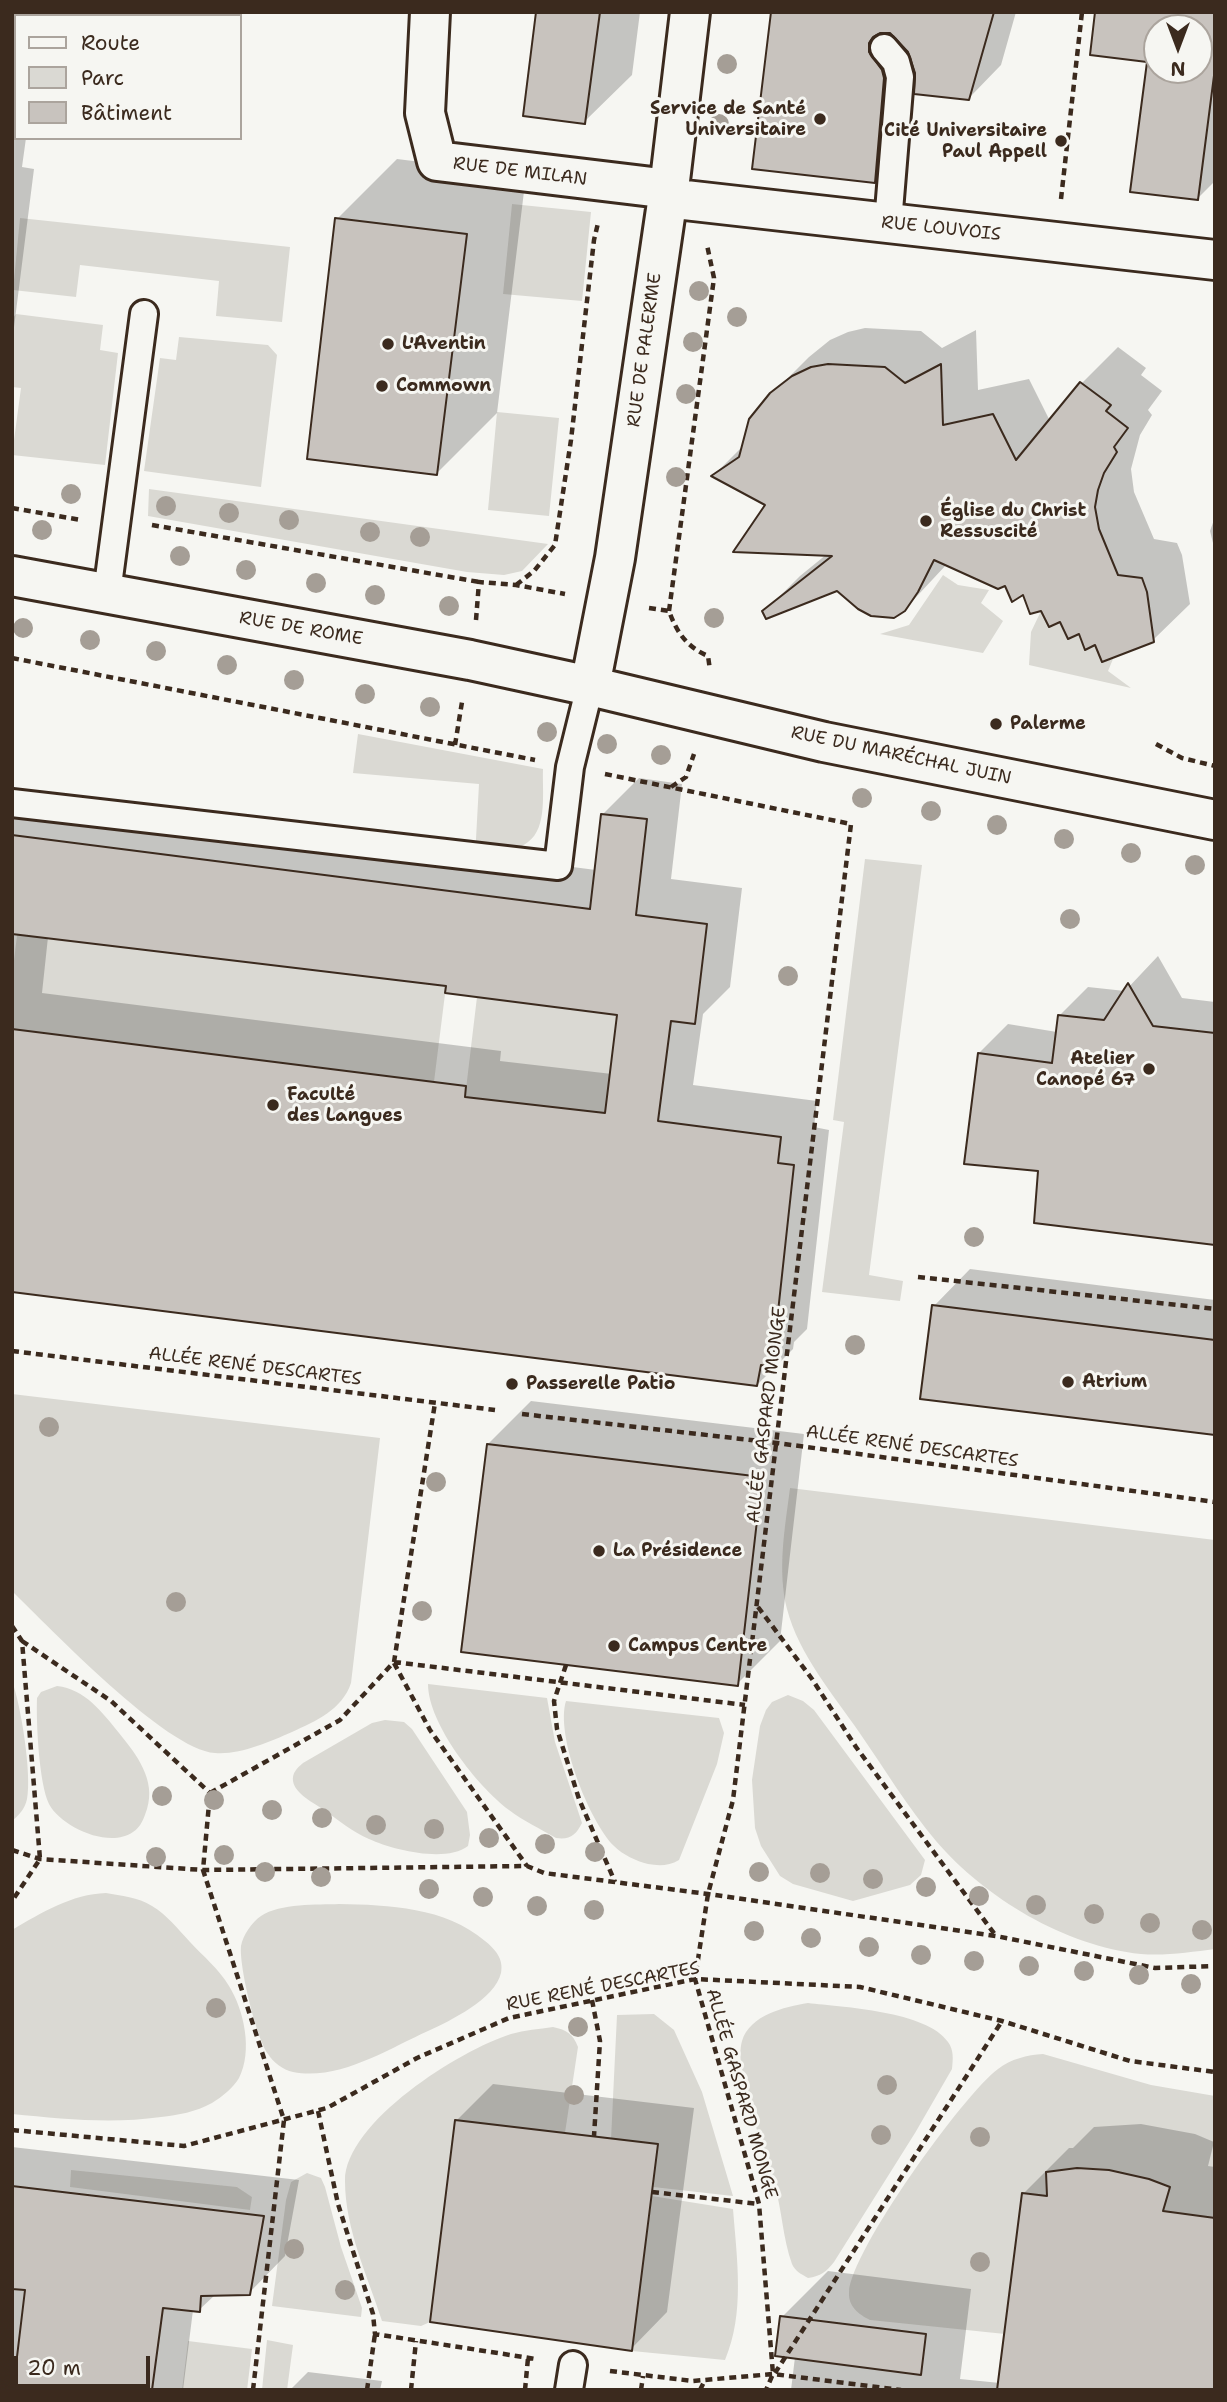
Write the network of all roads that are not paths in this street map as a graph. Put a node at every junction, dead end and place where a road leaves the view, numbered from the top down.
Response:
1 (430, 12) edge
2 (690, 12) edge
3 (884, 48) dead end
4 (668, 194) junction
5 (888, 223) junction
6 (1215, 260) edge
7 (144, 314) dead end
8 (12, 576) edge
9 (107, 593) junction
10 (590, 686) junction
11 (12, 803) edge
12 (1215, 820) edge

1 - 4 street, RUE DE MILAN
2 - 4 street, RUE DE PALERME
3 - 5 lane
4 - 5 street, RUE LOUVOIS
4 - 10 street, RUE DE PALERME
5 - 6 street, RUE LOUVOIS
7 - 9 lane
8 - 9 street, RUE DE ROME
9 - 10 street, RUE DE ROME
10 - 11 lane
10 - 12 street, RUE DU MARÉCHAL JUIN

